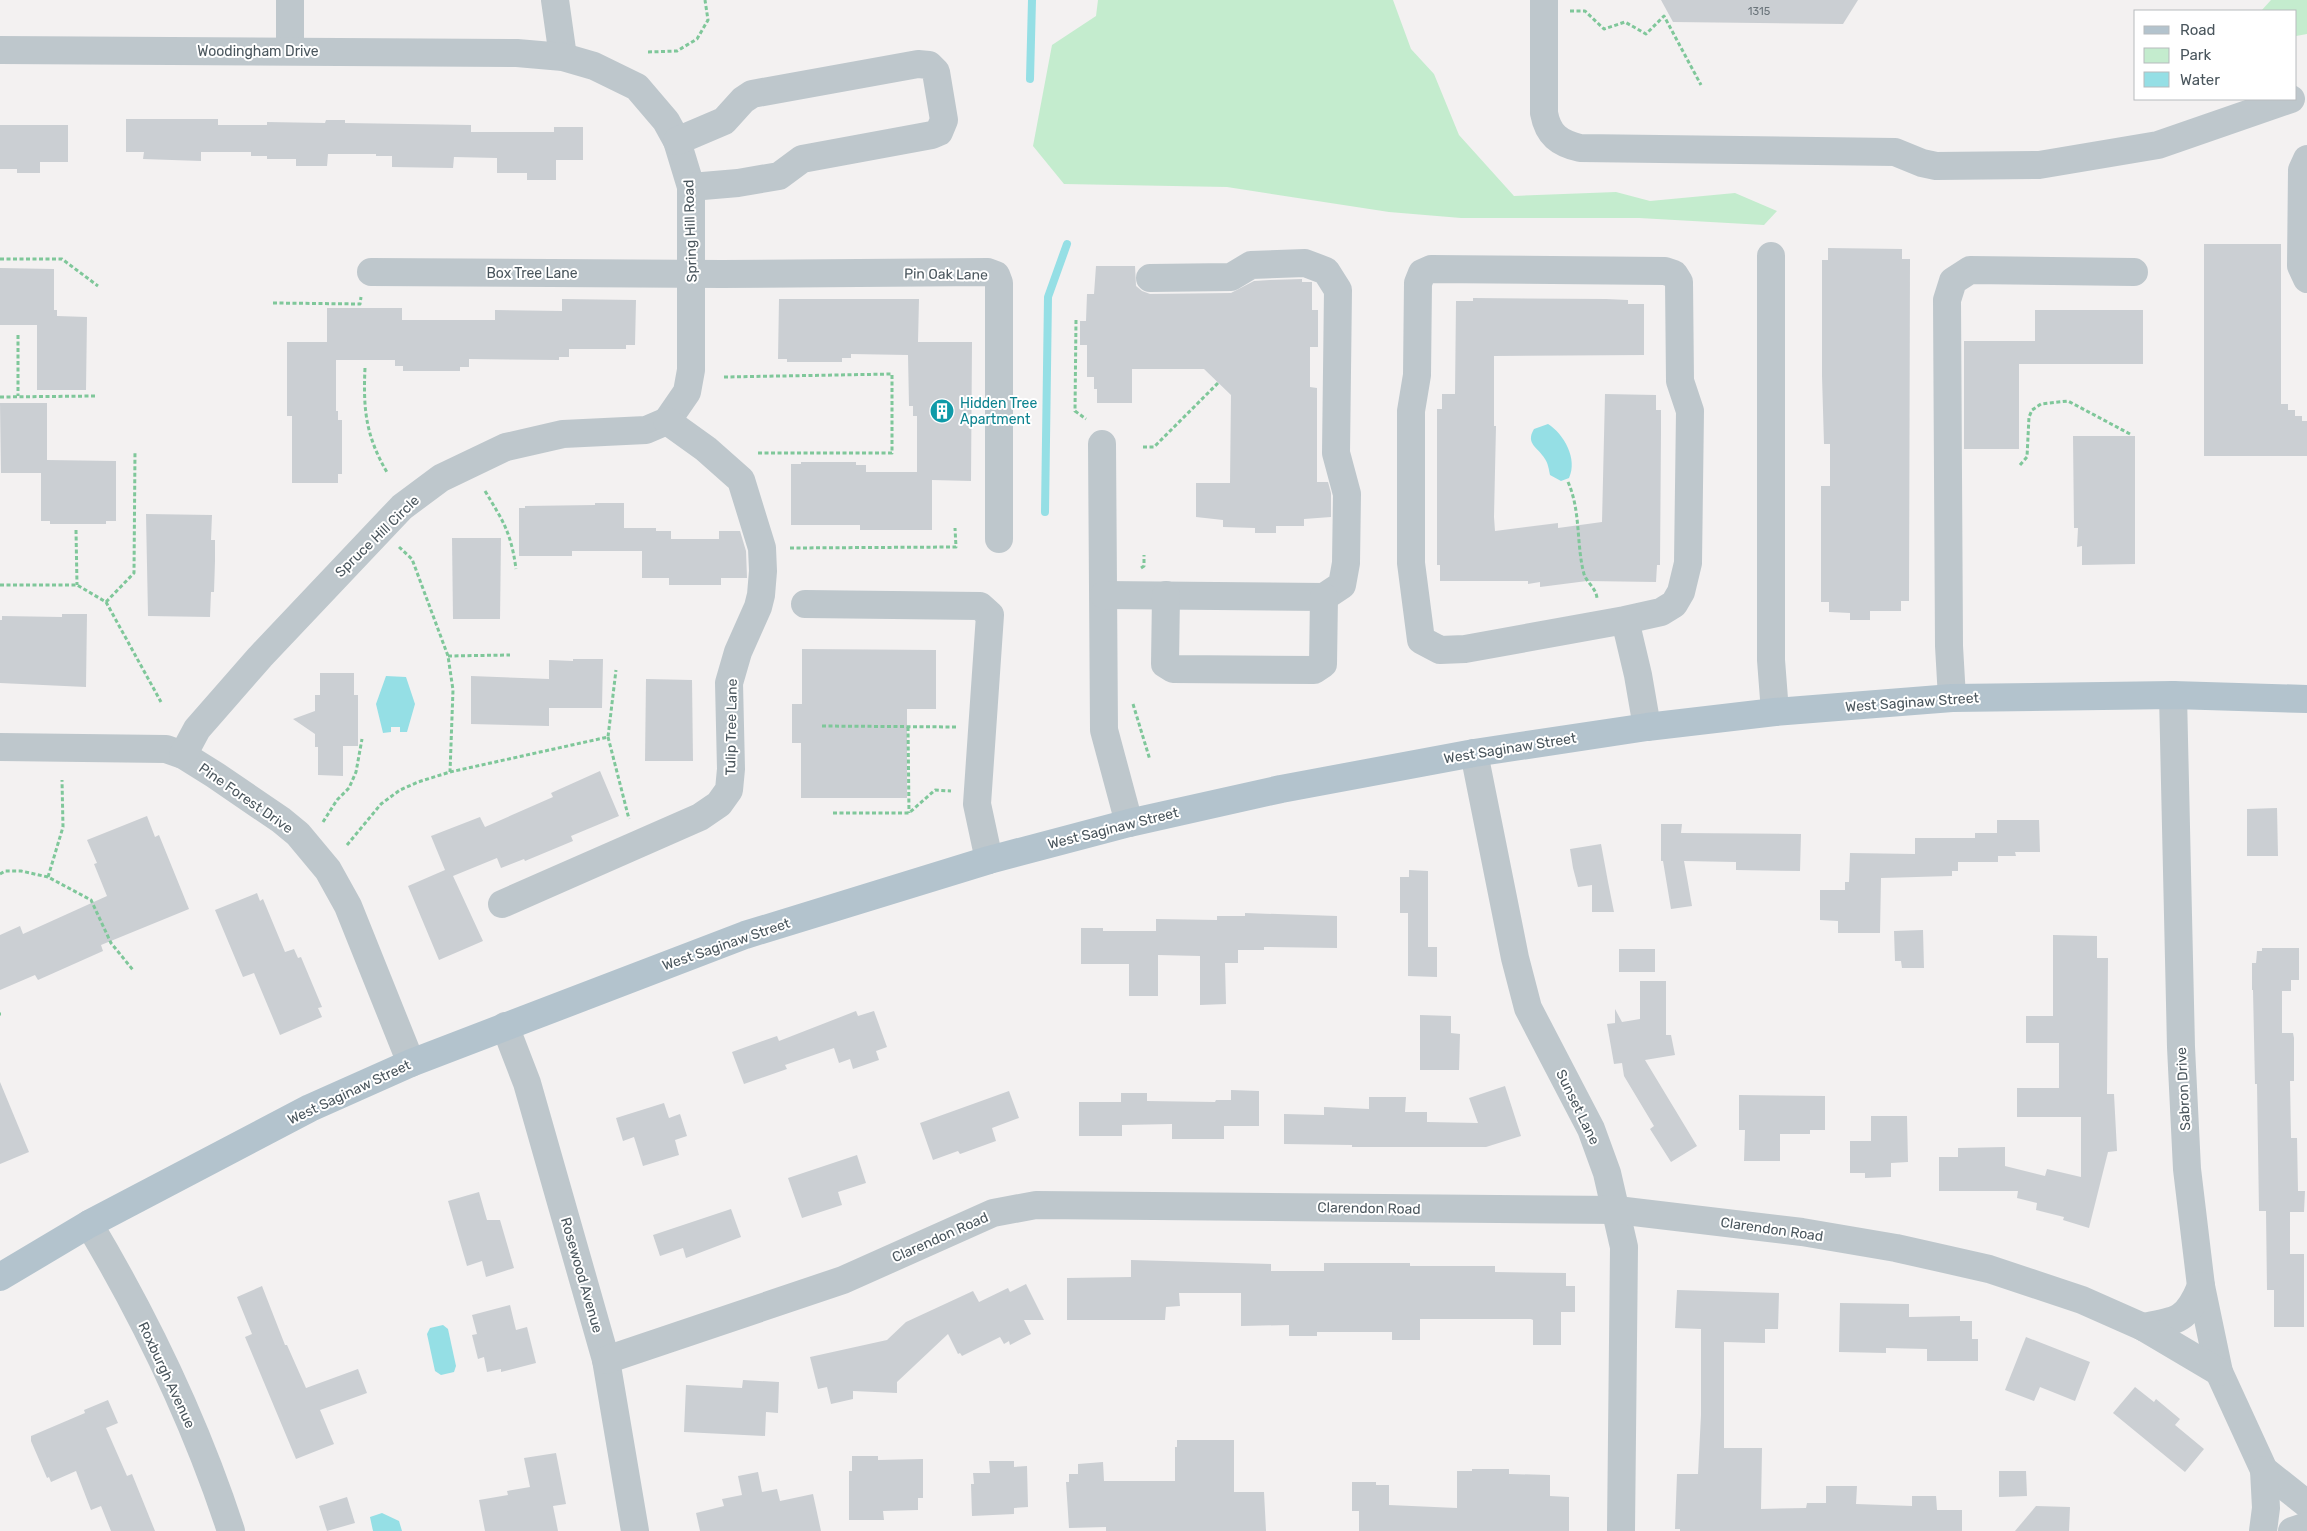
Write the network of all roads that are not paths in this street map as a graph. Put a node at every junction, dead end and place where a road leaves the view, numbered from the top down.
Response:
1 (290, 0) edge
2 (556, 0) edge
3 (1544, 5) edge
4 (0, 50) edge
5 (290, 51) junction
6 (517, 53) joint
7 (563, 57) junction
8 (2288, 100) edge
9 (677, 141) junction
10 (2307, 159) edge
11 (691, 187) junction
12 (1771, 256) dead end
13 (2134, 272) dead end
14 (692, 274) junction
15 (1150, 278) dead end
16 (2307, 279) edge
17 (366, 280) road end
18 (667, 421) junction
19 (1102, 444) dead end
20 (999, 539) dead end
21 (1116, 595) junction
22 (1166, 596) junction
23 (1324, 597) junction
24 (805, 604) dead end
25 (1613, 622) junction
26 (2173, 695) junction
27 (1952, 698) junction
28 (2307, 699) edge
29 (1775, 712) junction
30 (1647, 727) junction
31 (0, 747) edge
32 (1474, 753) junction
33 (183, 755) junction
34 (1129, 823) junction
35 (989, 860) junction
36 (502, 904) dead end
37 (505, 1026) junction
38 (411, 1063) junction
39 (1617, 1210) junction
40 (89, 1224) junction
41 (0, 1277) edge
42 (2201, 1286) junction
43 (2143, 1328) junction
44 (606, 1360) junction
45 (2219, 1372) junction
46 (2264, 1470) junction
47 (2307, 1504) edge
48 (2307, 1526) edge
49 (232, 1531) edge
50 (635, 1531) edge
51 (1621, 1531) edge
52 (2263, 1531) edge
53 (2292, 1531) edge

1 - 5 street
2 - 7 street
3 - 8 street
4 - 5 street, Woodingham Drive
5 - 6 street, Woodingham Drive
6 - 7 street, Spring Hill Road
7 - 9 street, Spring Hill Road
9 - 11 street, Spring Hill Road
9 - 11 street
10 - 16 street
11 - 14 street, Spring Hill Road
12 - 29 street
13 - 27 street
14 - 17 street, Box Tree Lane
14 - 18 street, Spring Hill Road
14 - 20 street, Pin Oak Lane
15 - 23 street
18 - 33 street, Spruce Hill Circle
18 - 36 street, Tulip Tree Lane
19 - 21 street
21 - 22 street
21 - 34 street
22 - 23 street
22 - 23 street
24 - 35 street
25 - 25 street
25 - 30 street
26 - 27 main road, West Saginaw Street
26 - 28 main road, West Saginaw Street
26 - 42 street, Sabron Drive
27 - 29 main road, West Saginaw Street
29 - 30 main road, West Saginaw Street
30 - 32 main road, West Saginaw Street
31 - 33 street, Pine Forest Drive
32 - 34 main road, West Saginaw Street
32 - 39 street, Sunset Lane
33 - 38 street, Pine Forest Drive
34 - 35 main road, West Saginaw Street
35 - 37 main road, West Saginaw Street
37 - 38 main road, West Saginaw Street
37 - 44 street, Rosewood Avenue
38 - 40 main road, West Saginaw Street
39 - 43 street, Clarendon Road
39 - 44 street, Clarendon Road
39 - 51 street, Sunset Lane
40 - 41 main road, West Saginaw Street
40 - 49 street, Roxburgh Avenue
42 - 43 street
42 - 45 street, Sabron Drive
43 - 45 street, Clarendon Road
44 - 50 street, Rosewood Avenue
45 - 46 street, Sabron Drive
46 - 47 street, Sabron Drive
46 - 52 street, Sabron Drive
48 - 53 street

